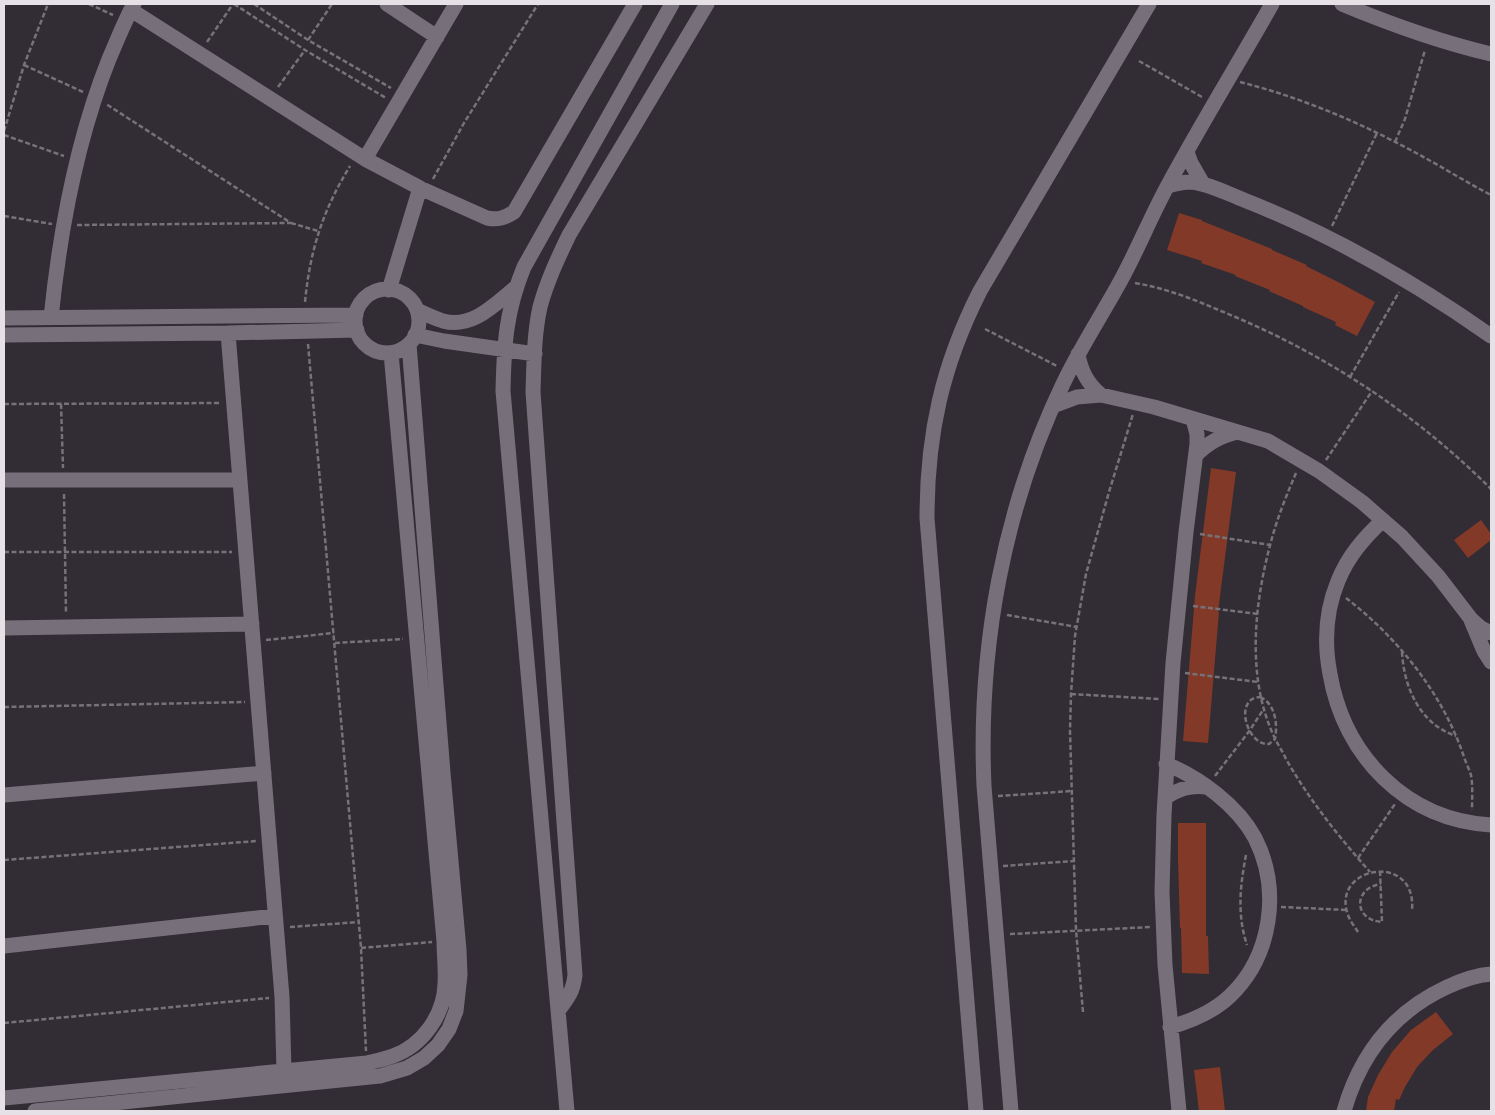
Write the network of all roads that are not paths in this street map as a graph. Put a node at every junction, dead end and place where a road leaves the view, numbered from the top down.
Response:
1 (387, 4) edge
2 (456, 4) edge
3 (635, 4) edge
4 (672, 4) edge
5 (707, 4) edge
6 (1149, 4) edge
7 (1272, 4) edge
8 (1342, 4) edge
9 (130, 12) edge
10 (437, 37) junction
11 (1491, 54) edge
12 (1187, 152) junction
13 (361, 156) junction
14 (1203, 184) junction
15 (1168, 186) junction
16 (423, 190) junction
17 (515, 288) junction
18 (389, 290) junction
19 (417, 310) junction
20 (4, 318) edge
21 (51, 318) junction
22 (356, 323) junction
23 (228, 334) junction
24 (4, 335) edge
25 (1491, 336) edge
26 (412, 340) junction
27 (504, 350) junction
28 (391, 353) junction
29 (535, 354) junction
30 (1078, 354) junction
31 (1101, 395) junction
32 (1053, 406) junction
33 (1193, 419) junction
34 (1238, 432) junction
35 (1196, 454) junction
36 (4, 480) edge
37 (240, 480) junction
38 (1383, 520) junction
39 (429, 602) junction
40 (414, 603) junction
41 (1470, 618) junction
42 (252, 624) junction
43 (4, 628) edge
44 (1491, 633) edge
45 (1491, 662) edge
46 (1166, 764) junction
47 (264, 773) junction
48 (436, 774) junction
49 (1206, 787) junction
50 (4, 795) edge
51 (1165, 798) junction
52 (1491, 825) edge
53 (275, 922) junction
54 (4, 946) edge
55 (1491, 974) edge
56 (558, 1011) junction
57 (1170, 1027) junction
58 (284, 1071) junction
59 (189, 1080) junction
60 (189, 1096) junction
61 (4, 1098) edge
62 (35, 1111) edge
63 (567, 1111) edge
64 (976, 1111) edge
65 (1011, 1111) edge
66 (1179, 1111) edge
67 (1344, 1111) edge

1 - 10 street
2 - 10 street
3 - 16 street
4 - 17 street
5 - 29 street
6 - 64 street
7 - 12 street
8 - 11 street
9 - 13 street
9 - 21 street
10 - 13 street
12 - 14 street
12 - 15 street
13 - 16 street
14 - 15 street
14 - 25 street
15 - 30 street
16 - 18 street
17 - 19 street
17 - 27 street
18 - 19 street
18 - 22 street
19 - 26 street
20 - 21 street
21 - 22 street
22 - 23 street
22 - 28 street
23 - 24 street
23 - 37 street
26 - 27 street
26 - 28 street
26 - 39 street
27 - 29 street
27 - 56 street
28 - 40 street
29 - 56 street
30 - 31 street
30 - 32 street
31 - 32 street
31 - 33 street
32 - 65 street
33 - 34 street
33 - 35 street
34 - 35 street
34 - 38 street
35 - 46 street
36 - 37 street
37 - 42 street
38 - 41 street
38 - 52 street
39 - 40 street
39 - 48 street
40 - 48 street
41 - 44 street
41 - 45 street
42 - 43 street
42 - 47 street
46 - 49 street
46 - 51 street
47 - 50 street
47 - 53 street
48 - 58 street
48 - 60 street
49 - 51 street
49 - 57 street
51 - 57 street
53 - 54 street
53 - 58 street
55 - 67 street
56 - 63 street
57 - 66 street
58 - 59 street
59 - 60 street
59 - 61 street
60 - 62 street

